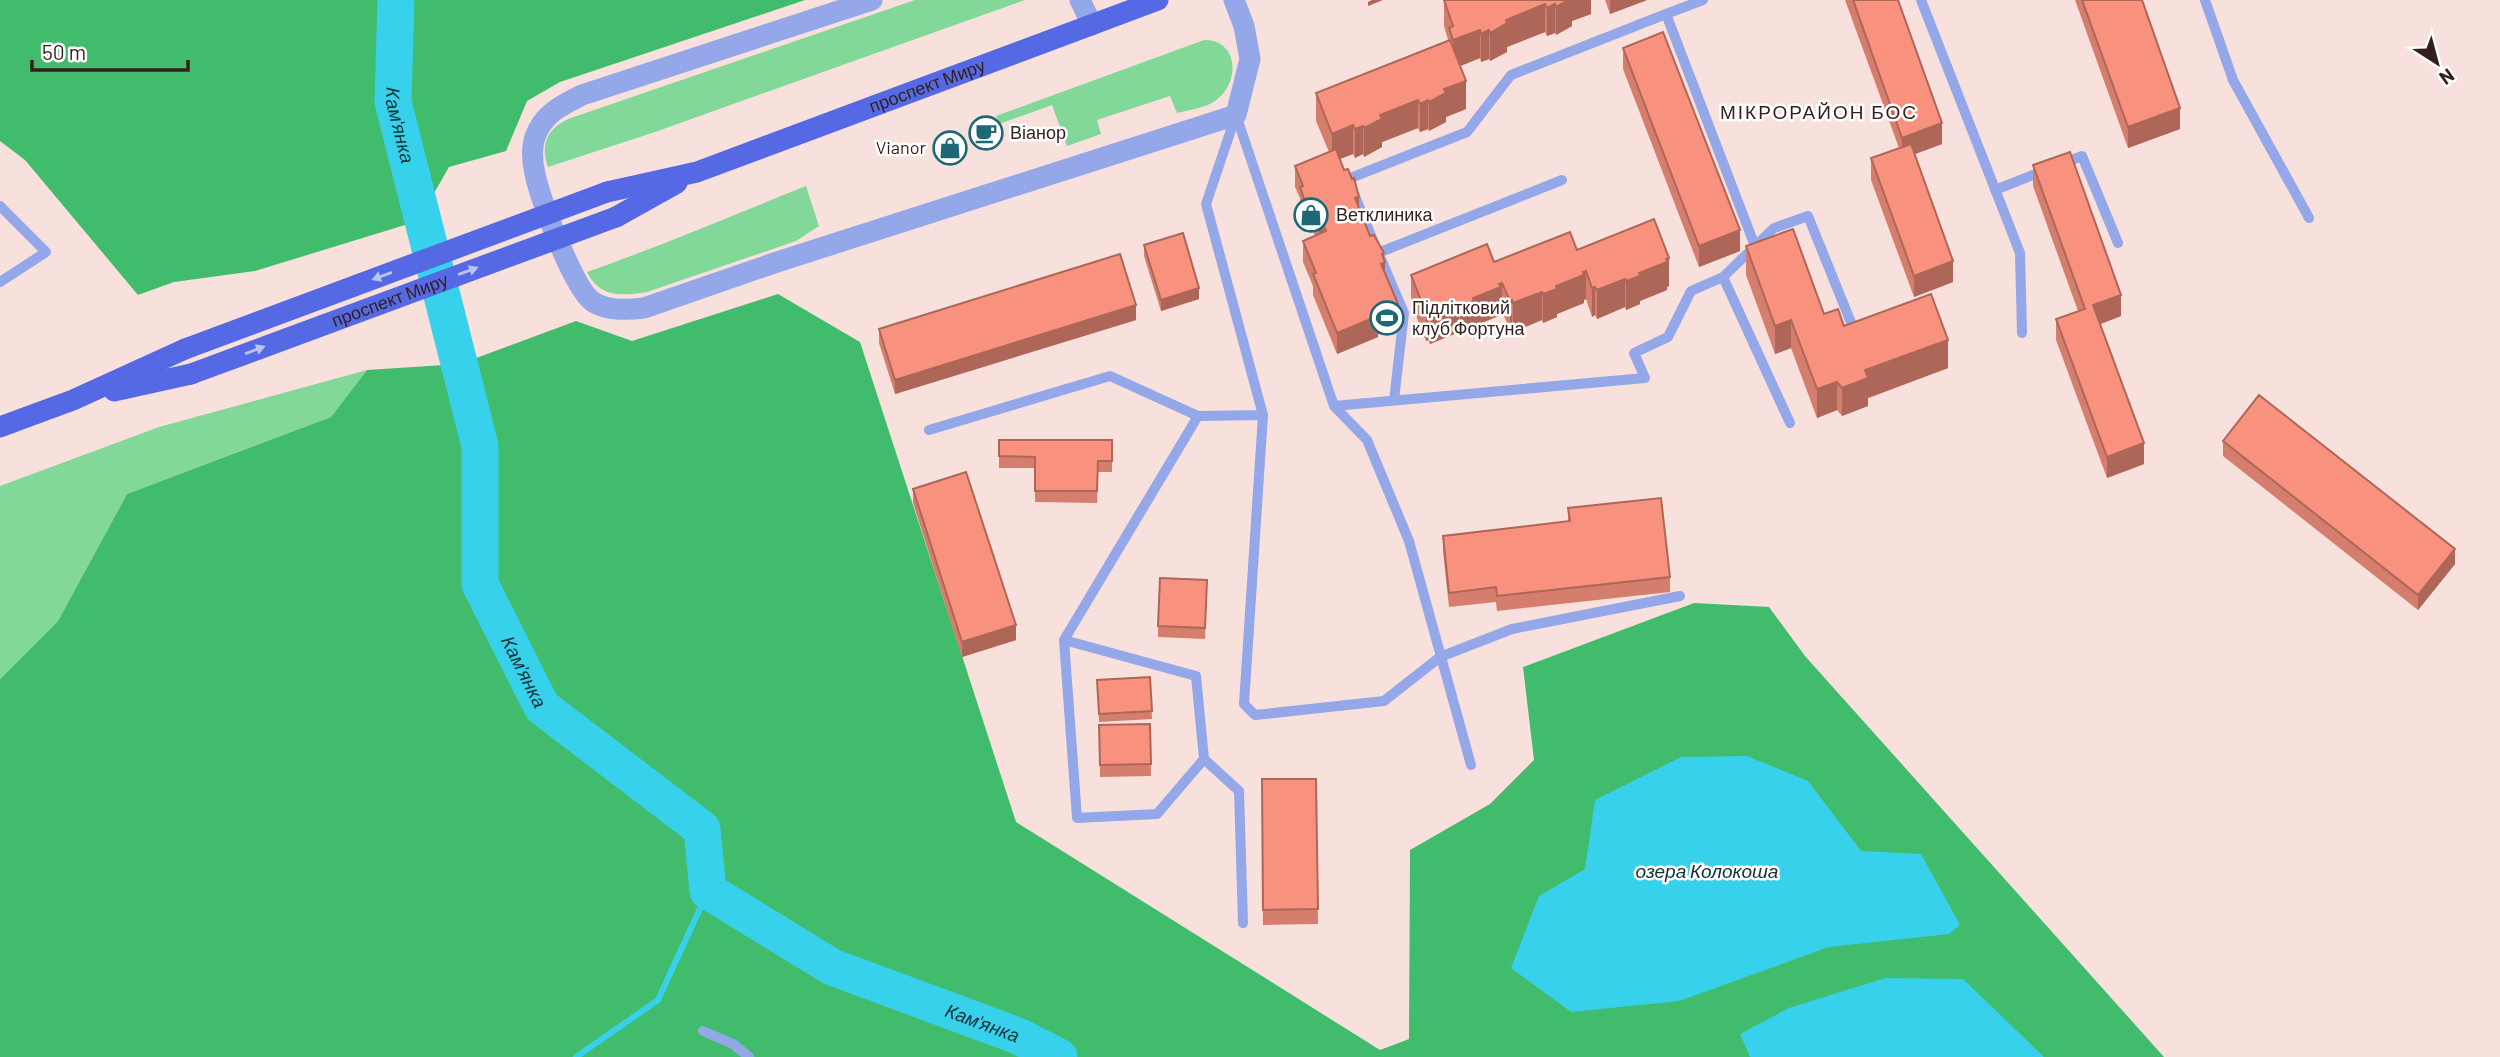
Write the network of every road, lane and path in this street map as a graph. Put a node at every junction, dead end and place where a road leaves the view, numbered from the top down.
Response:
1 (872, 0) edge
2 (1080, 0) edge
3 (1158, 0) edge
4 (1234, 0) edge
5 (1703, 0) edge
6 (1920, 0) edge
7 (2206, 0) edge
8 (1666, 14) junction
9 (1092, 25) junction
10 (1236, 115) junction
11 (697, 172) junction
12 (1562, 180) dead end
13 (1995, 190) junction
14 (1, 207) edge
15 (2309, 218) dead end
16 (2118, 243) dead end
17 (1755, 246) junction
18 (1378, 253) junction
19 (1723, 277) junction
20 (0, 282) edge
21 (1852, 325) edge
22 (2022, 333) dead end
23 (73, 400) junction
24 (1394, 400) junction
25 (1334, 406) junction
26 (1263, 415) junction
27 (1198, 416) junction
28 (1790, 423) dead end
29 (0, 427) edge
30 (929, 430) dead end
31 (1680, 596) dead end
32 (1064, 640) junction
33 (1440, 657) junction
34 (1204, 759) junction
35 (1471, 765) dead end
36 (1243, 923) dead end
37 (703, 1031) dead end
38 (749, 1057) edge

1 - 10 street
2 - 9 street
3 - 9 main road, проспект Миру
4 - 10 street
5 - 8 lane
6 - 13 lane
7 - 15 lane
8 - 17 lane
8 - 18 lane
9 - 11 main road, проспект Миру
10 - 25 lane
10 - 26 lane
11 -> 23 main road, проспект Миру, bridge
23 -> 11 main road, проспект Миру, bridge
12 - 18 lane
13 - 16 lane
13 - 22 lane
14 - 20 lane
17 - 19 lane
17 - 21 lane
18 - 24 lane
19 - 24 lane
19 - 28 lane
23 - 29 main road, проспект Миру
24 - 25 lane
25 - 33 lane
26 - 27 lane
26 - 33 lane
27 - 30 lane
27 - 32 lane
31 - 33 lane
32 - 34 lane
32 - 34 lane
33 - 35 lane
34 - 36 lane
37 - 38 lane

